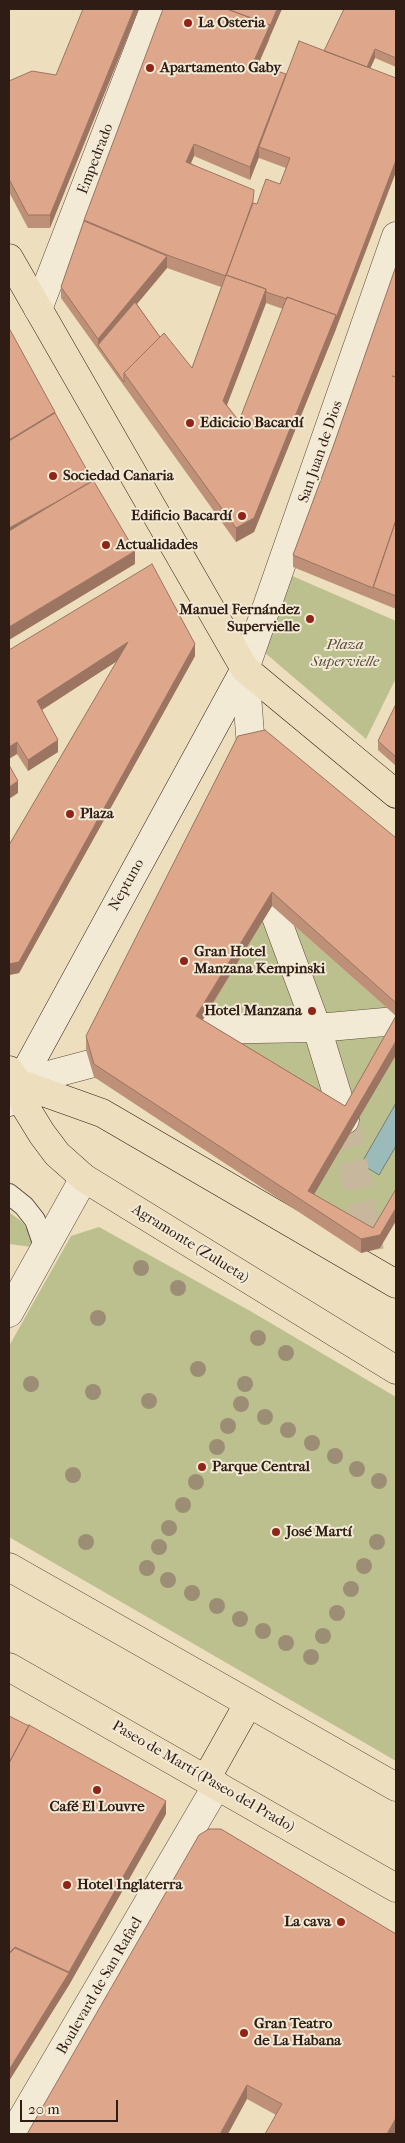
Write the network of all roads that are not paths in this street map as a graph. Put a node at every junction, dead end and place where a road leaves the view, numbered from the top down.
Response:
1 (154, 9) edge
2 (396, 236) edge
3 (9, 258) edge
4 (38, 309) junction
5 (245, 668) junction
6 (251, 747) edge
7 (396, 794) edge
8 (272, 906) edge
9 (396, 1021) edge
10 (317, 1028) junction
11 (196, 1030) edge
12 (90, 1064) edge
13 (12, 1085) edge
14 (345, 1120) tunnel mouth
15 (84, 1178) junction
16 (9, 1194) edge
17 (45, 1249) junction
18 (396, 1284) edge
19 (9, 1313) edge
20 (396, 1370) edge
21 (9, 1567) edge
22 (9, 1667) edge
23 (248, 1704) junction
24 (212, 1782) junction
25 (396, 1787) edge
26 (396, 1888) edge
27 (13, 2134) edge

1 - 4 street, Empedrado
2 - 5 street, San Juan de Dios
3 - 4 main road
4 - 5 main road
5 - 6 street
5 - 7 main road
5 - 13 street, Neptuno
8 - 10 street
9 - 10 street
10 - 11 street
10 - 14 street
12 - 13 street
13 - 15 main road, Agramonte (Zulueta)
13 - 18 main road
15 - 17 street
15 - 20 main road, Agramonte (Zulueta)
16 - 17 lane
17 - 19 street
21 - 23 main road
22 - 24 main road, Paseo de Martí (Paseo del Prado)
23 - 24 main road
23 - 25 main road
24 - 26 main road, Paseo de Martí (Paseo del Prado)
24 - 27 street, Boulevard de San Rafael

